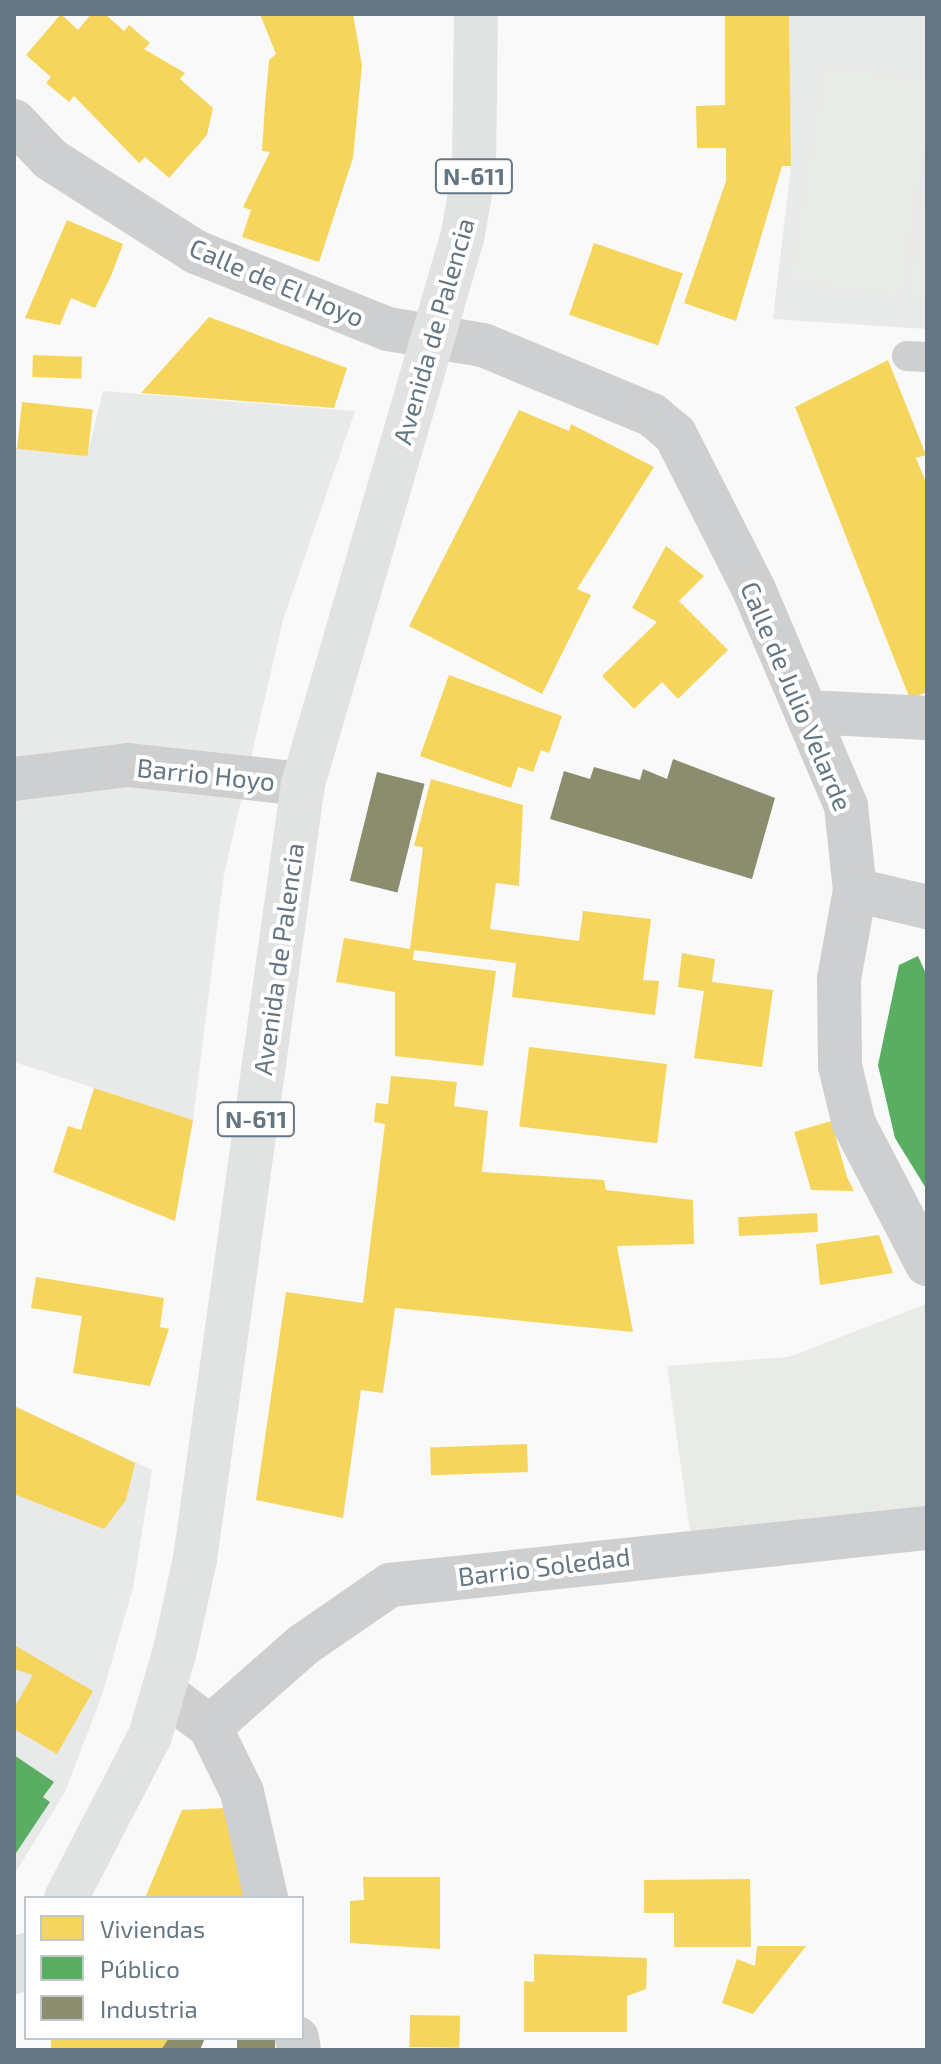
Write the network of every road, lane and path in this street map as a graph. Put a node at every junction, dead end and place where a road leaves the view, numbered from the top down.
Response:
1 (476, 14) edge
2 (14, 121) edge
3 (434, 333) junction
4 (807, 712) junction
5 (927, 718) edge
6 (14, 779) edge
7 (303, 784) junction
8 (855, 890) junction
9 (927, 907) edge
10 (927, 1264) edge
11 (927, 1528) edge
12 (165, 1693) junction
13 (210, 1727) junction
14 (67, 1896) edge
15 (266, 1896) edge

1 - 3 highway, Avenida de Palencia / N-611
2 - 3 street, Calle de El Hoyo
3 - 4 street, Calle de Julio Velarde
3 - 7 highway, Avenida de Palencia / N-611
4 - 5 street
4 - 8 street, Calle de Julio Velarde
6 - 7 street, Barrio Hoyo
7 - 12 highway, Avenida de Palencia / N-611
8 - 9 street
8 - 10 street, Calle de Julio Velarde
11 - 13 street, Barrio Soledad
12 - 13 street
12 - 14 highway, Avenida de Palencia / N-611
13 - 15 street

